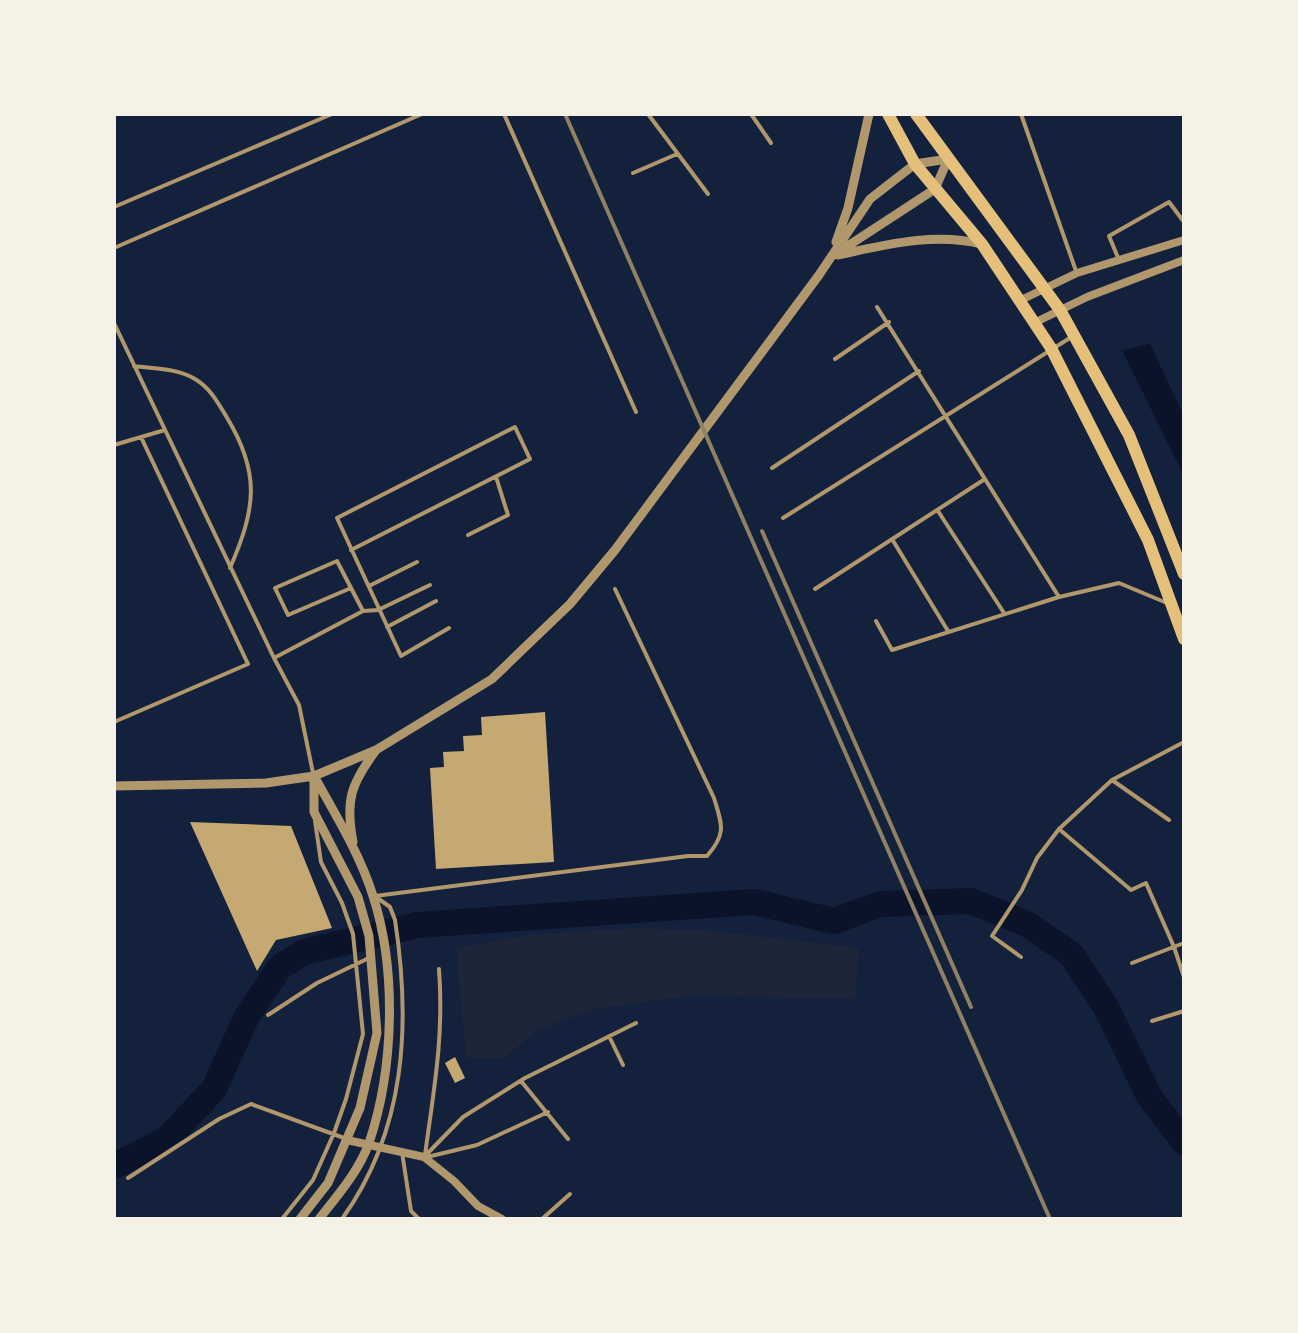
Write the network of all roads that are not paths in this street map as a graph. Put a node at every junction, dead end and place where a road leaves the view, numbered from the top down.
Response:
1 (332, 114) edge
2 (422, 114) edge
3 (504, 114) edge
4 (648, 114) edge
5 (751, 114) edge
6 (869, 114) edge
7 (888, 114) edge
8 (916, 114) edge
9 (1021, 114) edge
10 (771, 143) dead end
11 (677, 154) junction
12 (948, 159) junction
13 (915, 164) junction
14 (633, 173) dead end
15 (935, 189) junction
16 (708, 194) dead end
17 (114, 207) edge
18 (1184, 222) edge
19 (1184, 240) edge
20 (982, 244) junction
21 (114, 248) edge
22 (831, 257) junction
23 (1119, 260) junction
24 (1184, 260) edge
25 (1077, 273) junction
26 (1045, 288) junction
27 (1019, 301) junction
28 (877, 307) dead end
29 (1060, 310) junction
30 (889, 322) junction
31 (114, 323) edge
32 (1034, 323) junction
33 (1074, 335) junction
34 (1051, 348) junction
35 (835, 359) dead end
36 (134, 366) junction
37 (919, 371) junction
38 (636, 412) dead end
39 (946, 415) junction
40 (165, 430) junction
41 (141, 437) junction
42 (114, 445) edge
43 (772, 468) dead end
44 (496, 477) junction
45 (985, 479) junction
46 (938, 511) junction
47 (783, 518) dead end
48 (468, 535) dead end
49 (892, 539) junction
50 (351, 550) junction
51 (417, 562) dead end
52 (230, 568) junction
53 (1184, 574) edge
54 (430, 585) dead end
55 (369, 586) junction
56 (351, 588) junction
57 (615, 589) dead end
58 (815, 589) dead end
59 (1059, 597) junction
60 (436, 601) dead end
61 (1178, 605) edge
62 (378, 610) junction
63 (363, 611) junction
64 (1005, 614) junction
65 (876, 621) dead end
66 (387, 627) junction
67 (449, 628) dead end
68 (948, 631) junction
69 (1184, 639) edge
70 (274, 658) junction
71 (114, 722) edge
72 (1184, 742) edge
73 (376, 750) junction
74 (314, 776) junction
75 (1112, 780) junction
76 (114, 786) edge
77 (314, 812) junction
78 (1169, 820) dead end
79 (1059, 829) junction
80 (354, 851) junction
81 (374, 896) junction
82 (1184, 943) edge
83 (1174, 947) junction
84 (370, 954) junction
85 (1021, 957) dead end
86 (356, 962) junction
87 (1132, 963) dead end
88 (439, 969) dead end
89 (1184, 977) edge
90 (1184, 1011) edge
91 (268, 1015) dead end
92 (1152, 1021) dead end
93 (636, 1023) dead end
94 (609, 1036) junction
95 (623, 1065) dead end
96 (521, 1081) junction
97 (548, 1112) junction
98 (334, 1133) junction
99 (568, 1139) dead end
100 (347, 1140) junction
101 (368, 1145) junction
102 (381, 1146) junction
103 (402, 1150) junction
104 (424, 1157) junction
105 (128, 1178) dead end
106 (570, 1194) dead end
107 (282, 1219) edge
108 (300, 1219) edge
109 (319, 1219) edge
110 (342, 1219) edge
111 (419, 1219) edge
112 (502, 1219) edge
113 (542, 1219) edge

1 - 17 lane
2 - 21 lane
3 - 38 lane
4 - 11 lane
5 - 10 lane
6 - 22 street
7 - 13 main road
8 - 12 main road
9 - 25 lane
11 - 14 lane
11 - 16 lane
12 - 13 street
12 - 15 street
12 - 26 main road
13 - 15 main road
13 - 22 street
15 - 20 main road
15 - 22 street
18 - 23 lane
19 - 23 street
20 - 22 street
20 - 27 main road
22 - 73 street
23 - 25 street
24 - 29 street
25 - 26 street
26 - 27 street
26 - 29 main road
27 - 32 main road
28 - 30 lane
29 - 32 street
29 - 33 main road
30 - 35 lane
30 - 37 lane
31 - 36 lane
32 - 34 main road
33 - 34 lane
33 - 53 main road
34 - 39 lane
34 - 61 main road
36 - 40 lane
36 - 52 lane
37 - 39 lane
37 - 43 lane
39 - 45 lane
39 - 47 lane
40 - 41 lane
40 - 52 lane
41 - 42 lane
41 - 71 lane
44 - 48 lane
44 - 50 lane
44 - 50 lane
45 - 46 lane
45 - 59 lane
46 - 49 lane
46 - 64 lane
49 - 58 lane
49 - 68 lane
50 - 55 lane
51 - 55 lane
52 - 70 lane
54 - 62 lane
55 - 62 lane
56 - 56 lane
56 - 63 lane
57 - 81 lane
59 - 61 lane
59 - 64 lane
60 - 66 lane
61 - 69 main road
62 - 63 lane
62 - 66 lane
63 - 70 lane
64 - 68 lane
65 - 68 lane
66 - 67 lane
70 - 74 lane
72 - 75 lane
73 - 74 street
73 - 80 street
74 - 76 street
74 - 77 street
74 - 80 street
75 - 78 lane
75 - 79 lane
77 - 84 street
77 - 86 lane
79 - 83 lane
79 - 85 lane
80 - 81 street
81 - 101 street
81 - 102 lane
82 - 83 lane
83 - 87 lane
83 - 89 lane
84 - 86 lane
84 - 100 street
86 - 91 lane
86 - 98 lane
88 - 104 lane
90 - 92 lane
93 - 94 lane
94 - 95 lane
94 - 96 lane
96 - 97 lane
96 - 104 lane
97 - 99 lane
97 - 104 lane
98 - 100 lane
98 - 105 lane
98 - 107 lane
100 - 101 street
100 - 108 street
101 - 102 street
101 - 109 street
102 - 103 street
102 - 110 lane
103 - 104 street
103 - 111 lane
104 - 112 street
106 - 113 lane

